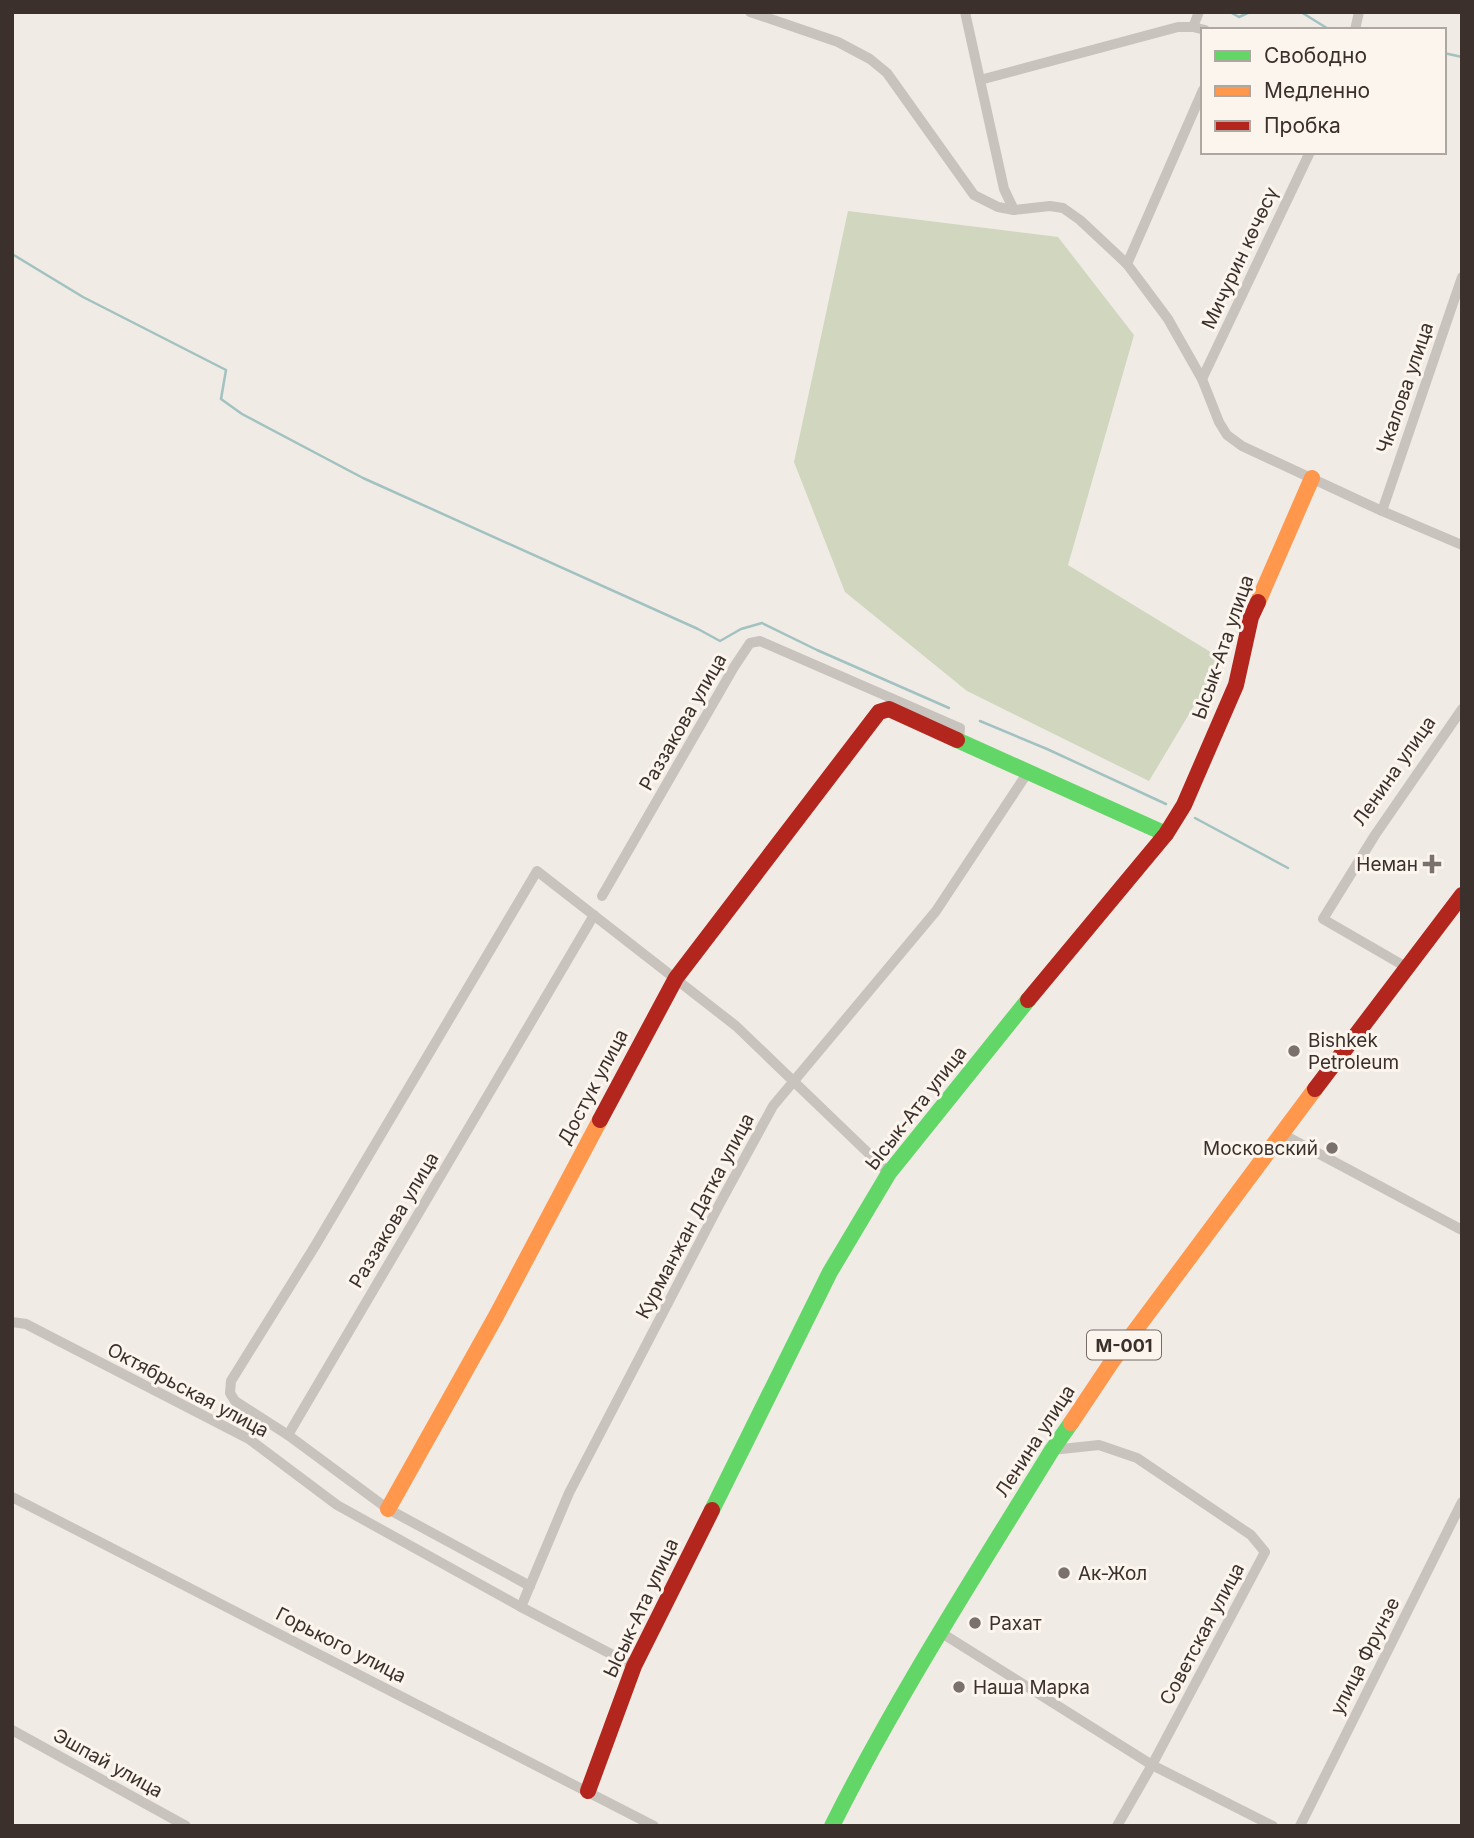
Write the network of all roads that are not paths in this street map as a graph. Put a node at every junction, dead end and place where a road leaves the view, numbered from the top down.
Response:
1 (750, 12) edge
2 (965, 12) edge
3 (1199, 12) edge
4 (1199, 28) edge
5 (980, 80) junction
6 (1201, 95) edge
7 (1309, 154) edge
8 (1014, 210) junction
9 (1127, 264) junction
10 (1462, 277) edge
11 (1202, 379) junction
12 (1312, 478) junction
13 (1382, 511) junction
14 (1462, 545) edge
15 (1462, 709) edge
16 (959, 740) junction
17 (1028, 772) junction
18 (1166, 834) junction
19 (1462, 895) edge
20 (602, 896) dead end
21 (594, 915) junction
22 (1406, 967) junction
23 (676, 978) junction
24 (794, 1081) junction
25 (1282, 1135) junction
26 (889, 1172) junction
27 (1462, 1230) edge
28 (12, 1322) edge
29 (288, 1435) junction
30 (1052, 1450) junction
31 (12, 1497) edge
32 (1462, 1502) edge
33 (387, 1509) junction
34 (530, 1586) junction
35 (521, 1607) junction
36 (940, 1632) junction
37 (634, 1666) junction
38 (12, 1730) edge
39 (1152, 1765) junction
40 (588, 1791) junction
41 (187, 1826) edge
42 (654, 1826) edge
43 (832, 1826) edge
44 (1116, 1826) edge
45 (1273, 1826) edge
46 (1300, 1826) edge

1 - 8 street
2 - 5 street
3 - 4 street
4 - 5 street
5 - 8 street
6 - 9 street
7 - 11 street, Мичурин көчөсү
8 - 9 street
9 - 11 street
10 - 13 street, Чкалова улица
11 - 12 street
12 - 13 street
12 - 18 street, Ысык-Ата улица
13 - 14 street
15 - 22 street, Ленина улица
16 - 17 street
16 - 20 street, Раззакова улица
16 - 23 street, Достук улица
17 - 18 street
17 - 24 street, Курманжан Датка улица
18 - 26 street, Ысык-Ата улица
19 - 22 street, Ленина улица / М-001
21 - 23 street
21 - 29 street, Раззакова улица
21 - 29 street
22 - 25 street, Ленина улица / М-001
23 - 24 street
23 - 33 street, Достук улица
24 - 26 street
24 - 34 street, Курманжан Датка улица
25 - 27 street
25 - 30 street, Ленина улица / М-001
26 - 37 street, Ысык-Ата улица
28 - 35 street, Октябрьская улица
29 - 33 street
30 - 36 street, Ленина улица / М-001
30 - 39 street, Советская улица
31 - 40 street, Горького улица
32 - 46 street, улица Фрунзе
33 - 34 street
34 - 35 street, Курманжан Датка улица
35 - 37 street
36 - 39 street
36 - 43 street, Ленина улица / М-001
37 - 40 street, Ысык-Ата улица
38 - 41 street, Эшпай улица
39 - 44 street, Советская улица
39 - 45 street
40 - 42 street, Горького улица

